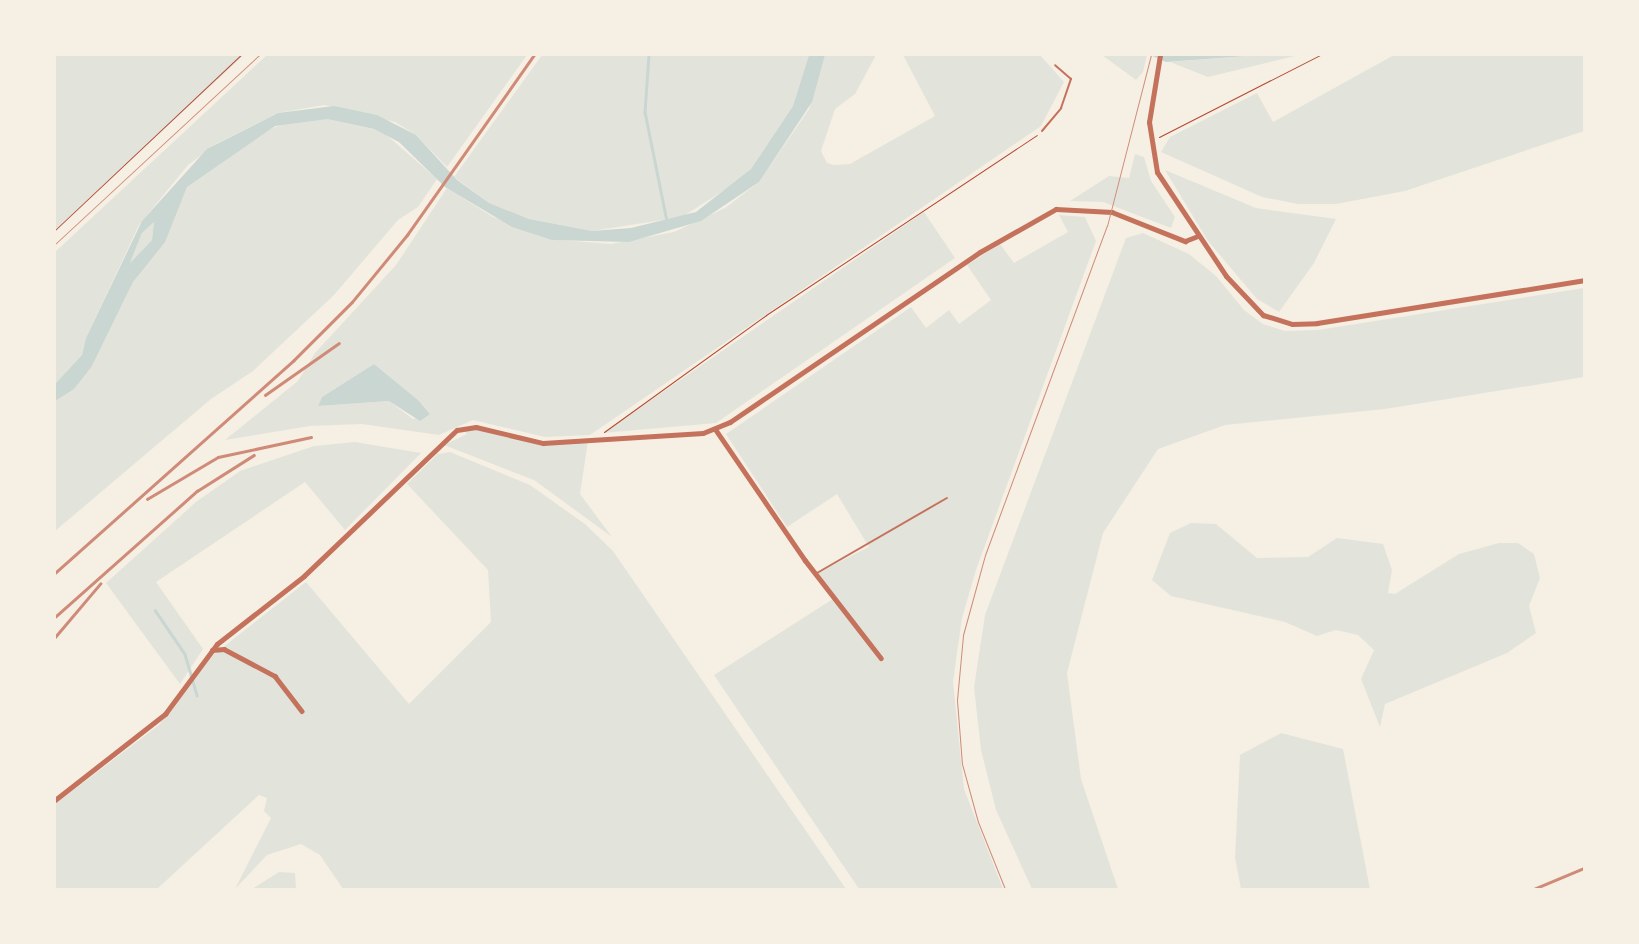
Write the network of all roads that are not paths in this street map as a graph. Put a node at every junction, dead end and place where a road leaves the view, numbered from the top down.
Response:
1 (1160, 55) edge
2 (1055, 65) dead end
3 (1042, 131) road end
4 (1198, 236) junction
5 (1584, 280) edge
6 (716, 430) junction
7 (947, 498) dead end
8 (815, 574) junction
9 (212, 650) junction
10 (881, 658) dead end
11 (302, 711) dead end
12 (55, 800) edge

1 - 4 street
2 - 3 lane
4 - 5 street
4 - 6 street
6 - 8 street
6 - 9 street
7 - 8 lane
8 - 10 street
9 - 11 street
9 - 12 street

